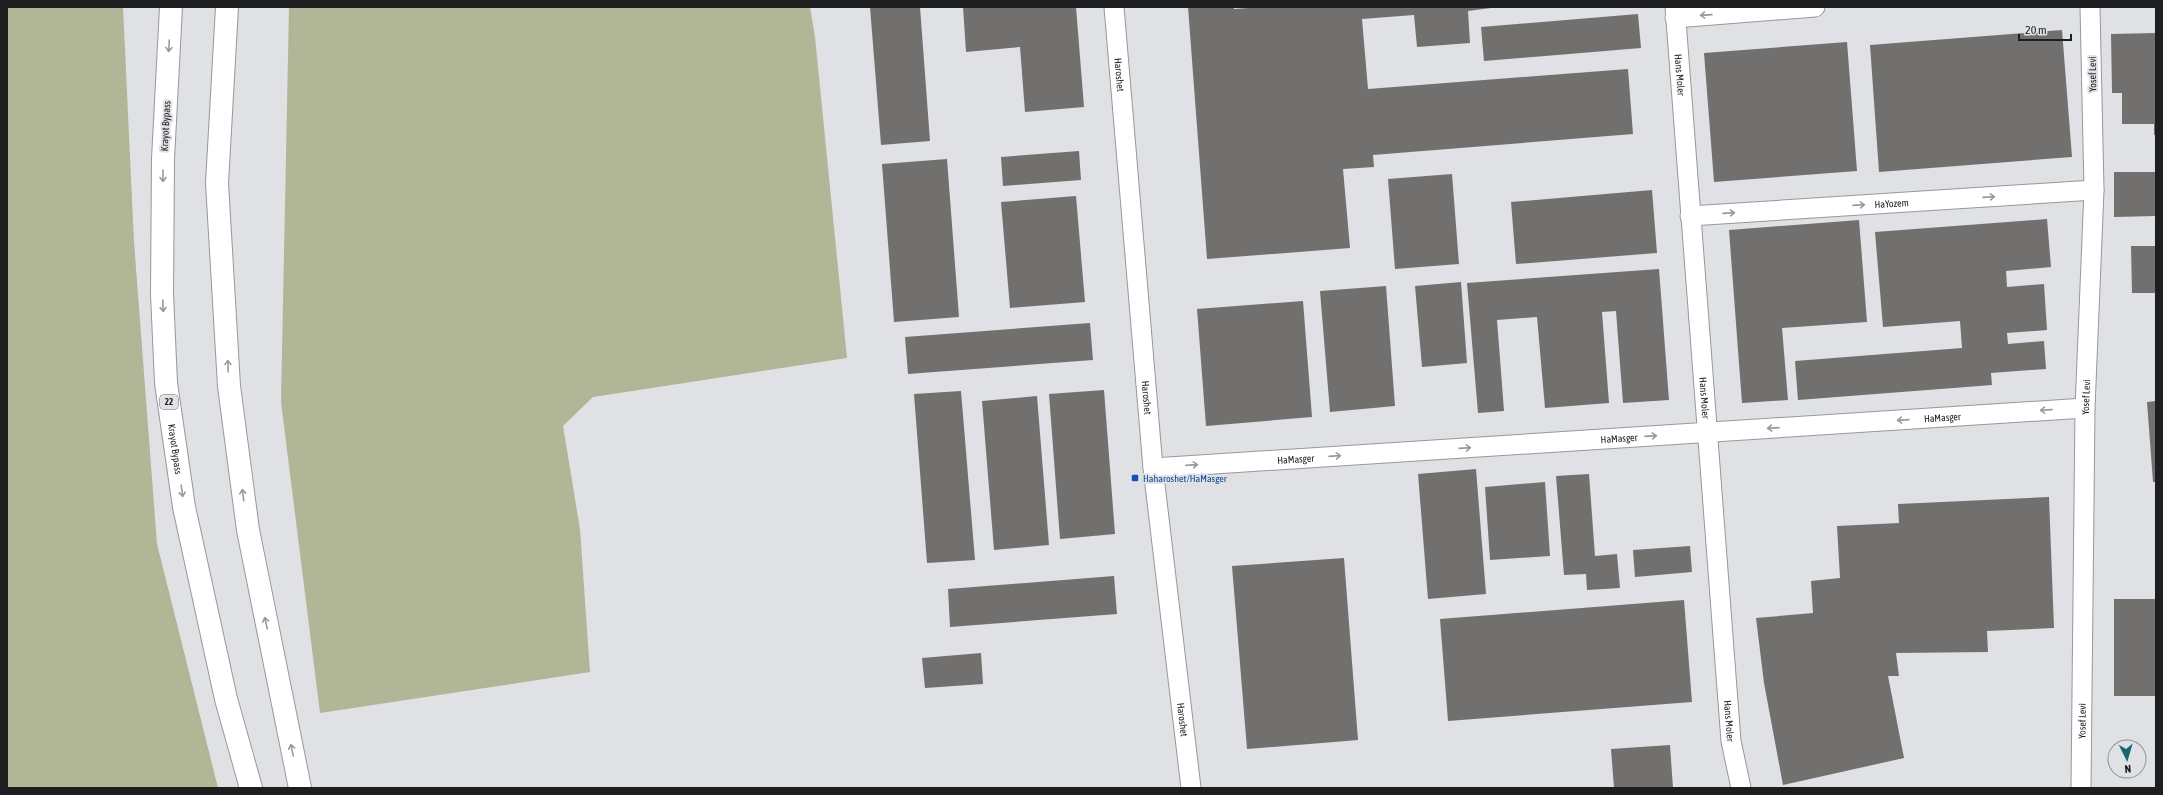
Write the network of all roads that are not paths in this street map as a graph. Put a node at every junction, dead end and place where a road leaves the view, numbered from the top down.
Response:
1 (171, 7) edge
2 (227, 7) edge
3 (231, 7) edge
4 (1114, 7) edge
5 (1815, 7) edge
6 (2090, 7) edge
7 (1675, 12) edge
8 (224, 34) junction
9 (2094, 190) junction
10 (1690, 216) junction
11 (2085, 408) junction
12 (1707, 432) junction
13 (1153, 468) junction
14 (250, 788) edge
15 (300, 788) edge
16 (1191, 788) edge
17 (1741, 788) edge
18 (2081, 788) edge

1 -> 14 highway, Krayot Bypass / 22
2 - 8 highway
3 - 8 highway
4 - 13 street, Haroshet
5 -> 7 street
6 - 9 street, Yosef Levi
7 - 10 street, Hans Moler
15 -> 8 highway
10 -> 9 street, HaYozem
9 - 11 street, Yosef Levi
10 - 12 street, Hans Moler
11 -> 12 street, HaMasger
11 - 18 street, Yosef Levi
13 -> 12 street, HaMasger
12 - 17 street, Hans Moler
13 - 16 street, Haroshet

